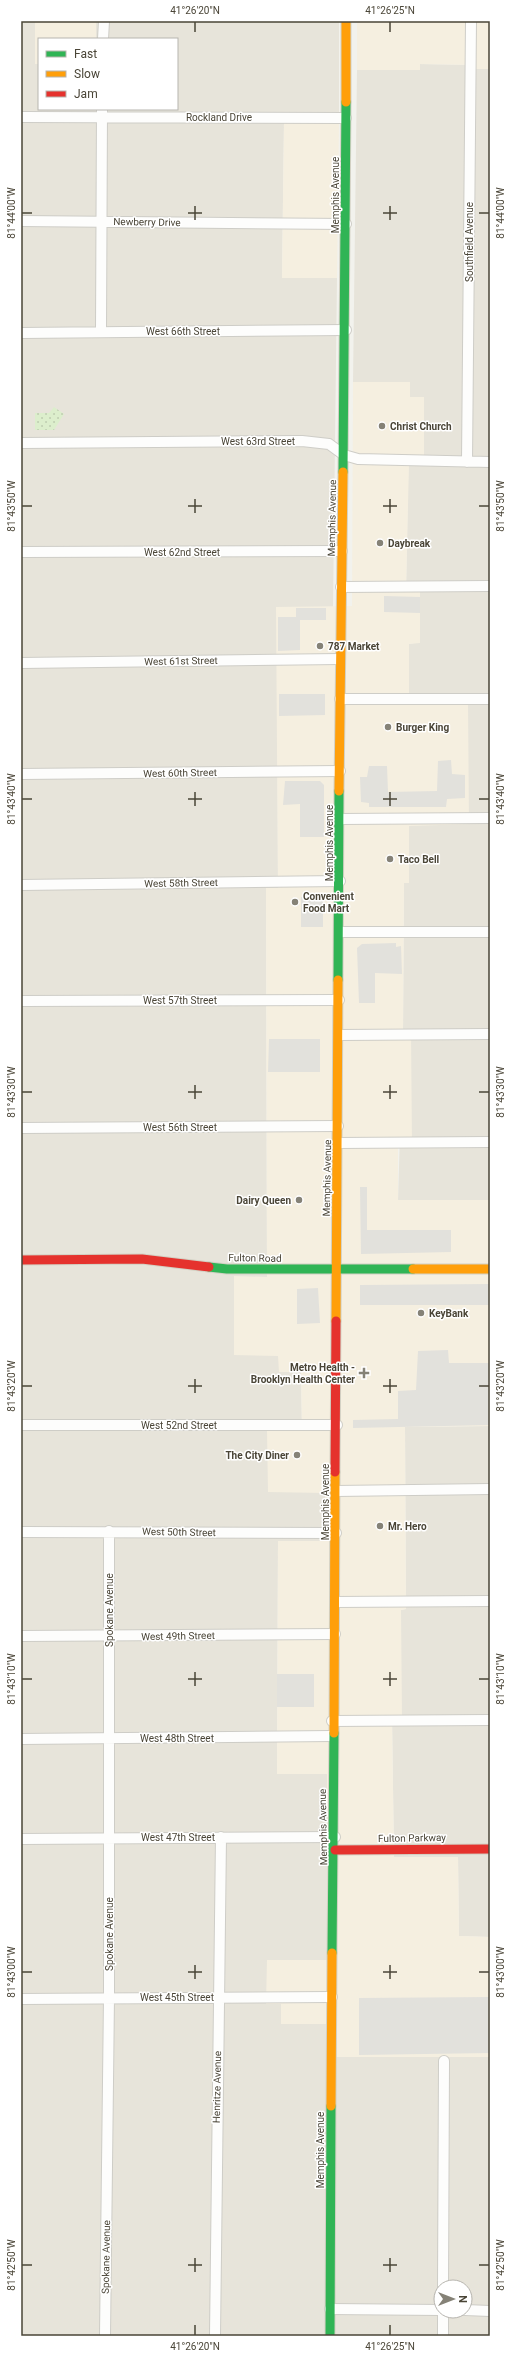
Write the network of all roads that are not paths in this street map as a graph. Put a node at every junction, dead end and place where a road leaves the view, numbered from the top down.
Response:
1 (104, 21) edge
2 (346, 21) edge
3 (470, 21) edge
4 (103, 38) edge
5 (102, 113) edge
6 (21, 117) edge
7 (346, 118) junction
8 (21, 221) edge
9 (102, 221) junction
10 (346, 224) junction
11 (346, 330) junction
12 (101, 332) junction
13 (21, 333) edge
14 (21, 443) edge
15 (344, 455) junction
16 (467, 462) junction
17 (490, 462) edge
18 (342, 551) junction
19 (21, 552) edge
20 (490, 586) edge
21 (341, 587) junction
22 (340, 659) junction
23 (21, 663) edge
24 (340, 699) junction
25 (490, 699) edge
26 (340, 771) junction
27 (21, 774) edge
28 (490, 818) edge
29 (340, 819) junction
30 (340, 881) junction
31 (21, 885) edge
32 (340, 932) junction
33 (490, 932) edge
34 (339, 1000) junction
35 (21, 1001) edge
36 (490, 1034) edge
37 (339, 1035) junction
38 (338, 1126) junction
39 (21, 1128) edge
40 (490, 1142) edge
41 (338, 1143) junction
42 (21, 1260) edge
43 (337, 1269) junction
44 (490, 1269) edge
45 (21, 1425) edge
46 (337, 1425) junction
47 (490, 1489) edge
48 (336, 1491) junction
49 (109, 1531) junction
50 (21, 1532) edge
51 (336, 1533) junction
52 (490, 1601) edge
53 (335, 1602) junction
54 (335, 1634) junction
55 (21, 1636) edge
56 (109, 1636) junction
57 (332, 1720) junction
58 (490, 1720) edge
59 (332, 1736) junction
60 (109, 1738) junction
61 (21, 1739) edge
62 (109, 1837) junction
63 (220, 1837) junction
64 (335, 1837) junction
65 (21, 1839) edge
66 (490, 1849) edge
67 (335, 1850) junction
68 (109, 1997) junction
69 (218, 1997) junction
70 (332, 1997) junction
71 (21, 1999) edge
72 (444, 2061) dead end
73 (443, 2279) edge
74 (330, 2309) junction
75 (473, 2310) edge
76 (433, 2311) edge
77 (490, 2311) edge
78 (442, 2319) edge
79 (105, 2336) edge
80 (215, 2336) edge
81 (330, 2336) edge
82 (443, 2336) edge

1 - 4 street
2 - 7 main road, Memphis Avenue
3 - 16 street, Southfield Avenue
5 - 6 street, Rockland Drive
5 - 7 street, Rockland Drive
5 - 9 street
7 - 10 main road, Memphis Avenue
8 - 9 street, Newberry Drive
9 - 10 street, Newberry Drive
9 - 12 street
10 - 11 main road, Memphis Avenue
11 - 12 street, West 66th Street
11 - 15 main road, Memphis Avenue
12 - 13 street, West 66th Street
14 - 15 street, West 63rd Street
15 - 16 street, West 63rd Street
15 - 18 main road, Memphis Avenue
16 - 17 street, West 63rd Street
18 - 19 street, West 62nd Street
18 - 21 main road, Memphis Avenue
20 - 21 street
21 - 22 main road, Memphis Avenue
22 - 23 street, West 61st Street
22 - 24 main road, Memphis Avenue
24 - 25 street
24 - 26 main road, Memphis Avenue
26 - 27 street, West 60th Street
26 - 29 main road, Memphis Avenue
28 - 29 street
29 - 30 main road, Memphis Avenue
30 - 31 street, West 58th Street
30 - 32 main road, Memphis Avenue
32 - 33 street
32 - 34 main road, Memphis Avenue
34 - 35 street, West 57th Street
34 - 37 main road, Memphis Avenue
36 - 37 street
37 - 38 main road, Memphis Avenue
38 - 39 street, West 56th Street
38 - 41 main road, Memphis Avenue
40 - 41 street
41 - 43 main road, Memphis Avenue
42 - 43 main road, Fulton Road
43 - 44 main road, Fulton Road
43 - 46 main road, Memphis Avenue
45 - 46 street, West 52nd Street
46 - 48 main road, Memphis Avenue
47 - 48 street
48 - 51 main road, Memphis Avenue
49 - 50 street, West 50th Street
49 - 51 street, West 50th Street
49 - 56 street, Spokane Avenue
51 - 53 main road, Memphis Avenue
52 - 53 street
53 - 54 main road, Memphis Avenue
54 - 56 street, West 49th Street
54 - 57 main road, Memphis Avenue
55 - 56 street, West 49th Street
56 - 60 street, Spokane Avenue
57 - 58 street
57 - 59 main road, Memphis Avenue
59 - 60 street, West 48th Street
59 - 64 main road, Memphis Avenue
60 - 61 street, West 48th Street
60 - 62 street, Spokane Avenue
62 - 63 street, West 47th Street
62 - 65 street, West 47th Street
62 - 68 street, Spokane Avenue
63 - 64 street, West 47th Street
63 - 69 street, Henritze Avenue
64 - 67 main road, Memphis Avenue
66 - 67 main road, Fulton Parkway
67 - 70 main road, Memphis Avenue
68 - 69 street, West 45th Street
68 - 71 street, West 45th Street
68 - 79 street, Spokane Avenue
69 - 70 street, West 45th Street
69 - 80 street, Henritze Avenue
70 - 74 main road, Memphis Avenue
72 - 73 street
74 - 76 street
74 - 81 main road, Memphis Avenue
75 - 77 street
78 - 82 street

